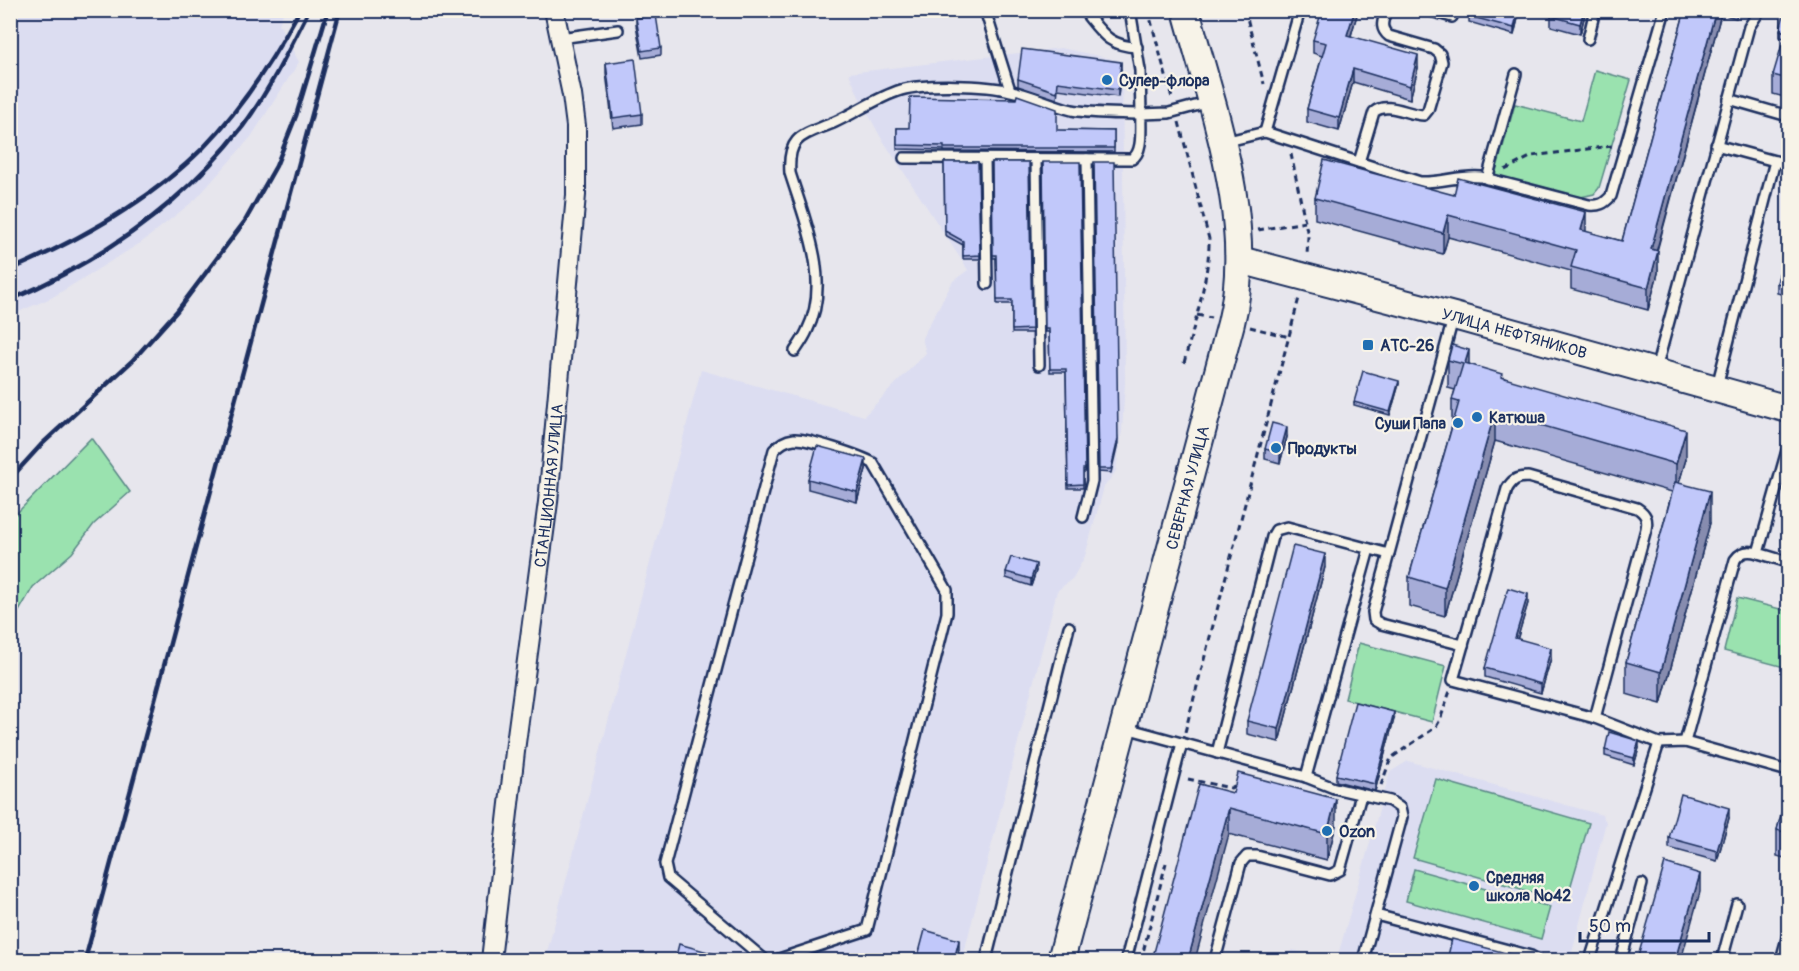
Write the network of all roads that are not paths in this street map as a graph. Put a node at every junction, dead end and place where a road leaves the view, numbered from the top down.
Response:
1 (554, 10) edge
2 (985, 10) edge
3 (1083, 10) edge
4 (1130, 10) edge
5 (1186, 10) edge
6 (1300, 10) edge
7 (1386, 10) edge
8 (1427, 10) edge
9 (1454, 10) edge
10 (1595, 10) edge
11 (1665, 10) edge
12 (1760, 10) edge
13 (618, 30) dead end
14 (560, 38) junction
15 (1588, 39) dead end
16 (1137, 47) junction
17 (1516, 74) dead end
18 (1010, 90) junction
19 (1729, 99) junction
20 (1211, 102) junction
21 (1141, 114) junction
22 (1788, 116) edge
23 (1265, 132) junction
24 (1222, 142) junction
25 (1716, 145) junction
26 (904, 158) dead end
27 (985, 159) junction
28 (1036, 159) junction
29 (1087, 159) junction
30 (1775, 161) junction
31 (1359, 162) junction
32 (1788, 164) edge
33 (1487, 179) junction
34 (1239, 260) junction
35 (987, 284) dead end
36 (1454, 316) junction
37 (795, 351) dead end
38 (1039, 365) dead end
39 (1656, 372) junction
40 (1716, 389) junction
41 (1788, 409) edge
42 (1788, 447) edge
43 (1083, 517) dead end
44 (1369, 549) junction
45 (1758, 553) junction
46 (1389, 554) junction
47 (1788, 561) edge
48 (1069, 627) dead end
49 (1463, 645) junction
50 (1595, 718) junction
51 (1123, 727) junction
52 (1659, 742) junction
53 (1685, 742) junction
54 (1182, 743) junction
55 (1217, 753) junction
56 (1788, 771) edge
57 (1306, 777) junction
58 (1361, 795) junction
59 (1642, 884) dead end
60 (1737, 904) dead end
61 (1376, 915) junction
62 (1788, 934) edge
63 (491, 960) edge
64 (765, 960) edge
65 (776, 960) edge
66 (986, 960) edge
67 (1061, 960) edge
68 (1126, 960) edge
69 (1215, 960) edge
70 (1363, 960) edge
71 (1538, 960) edge
72 (1590, 960) edge
73 (1621, 960) edge
74 (1722, 960) edge
75 (1781, 960) edge

1 - 14 street, СТАНЦИОННАЯ УЛИЦА
2 - 18 lane
3 - 16 lane
4 - 16 lane
5 - 20 main road, СЕВЕРНАЯ УЛИЦА
6 - 23 lane
7 - 31 lane
8 - 9 lane
10 - 15 lane
11 - 33 lane
12 - 19 lane
13 - 14 lane
14 - 63 street, СТАНЦИОННАЯ УЛИЦА
16 - 21 lane
17 - 33 lane
18 - 21 lane
18 - 37 lane
19 - 22 lane
19 - 25 lane
20 - 21 lane
20 - 24 main road, СЕВЕРНАЯ УЛИЦА
21 - 29 lane
23 - 24 lane
23 - 31 lane
24 - 34 main road, СЕВЕРНАЯ УЛИЦА
25 - 30 lane
25 - 39 lane
26 - 27 lane
27 - 28 lane
27 - 35 lane
28 - 29 lane
28 - 38 lane
29 - 43 lane
30 - 32 lane
30 - 40 lane
31 - 33 lane
34 - 36 main road, УЛИЦА НЕФТЯНИКОВ
34 - 51 main road, СЕВЕРНАЯ УЛИЦА
36 - 39 main road, УЛИЦА НЕФТЯНИКОВ
36 - 46 lane
39 - 40 main road, УЛИЦА НЕФТЯНИКОВ
40 - 41 main road, УЛИЦА НЕФТЯНИКОВ
42 - 45 lane
44 - 46 lane
44 - 55 lane
44 - 57 lane
45 - 47 lane
45 - 53 lane
46 - 49 lane
48 - 66 lane
49 - 50 lane
49 - 50 lane
50 - 52 lane
51 - 54 lane
51 - 67 main road, СЕВЕРНАЯ УЛИЦА
52 - 53 lane
52 - 72 lane
53 - 56 lane
54 - 55 lane
54 - 68 lane
55 - 57 lane
57 - 58 lane
58 - 61 lane
58 - 69 lane
59 - 73 lane
60 - 74 lane
61 - 70 lane
61 - 71 lane
62 - 75 lane
64 - 65 lane

